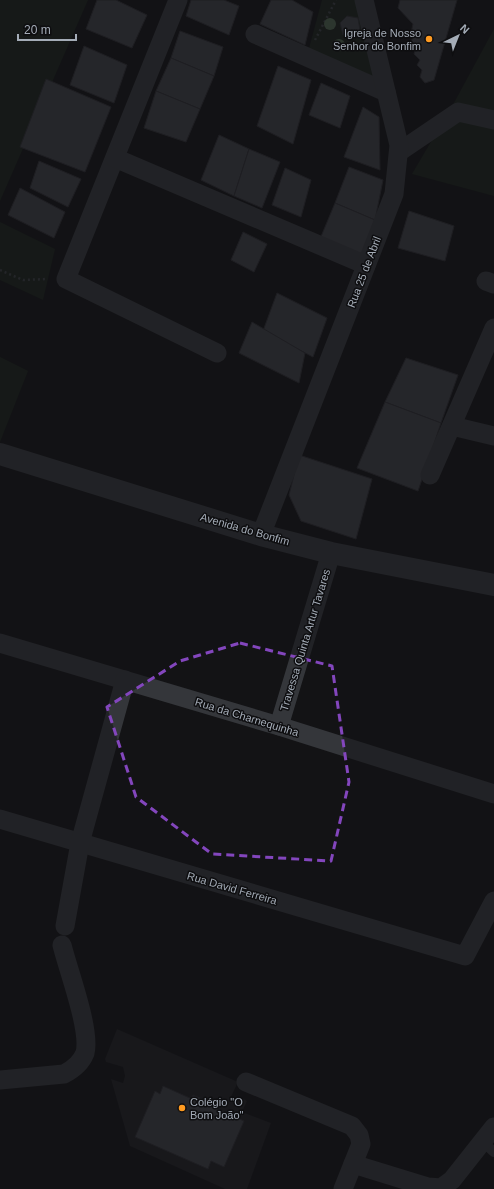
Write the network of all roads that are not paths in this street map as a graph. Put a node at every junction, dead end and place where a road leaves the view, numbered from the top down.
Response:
1 (178, 0) edge
2 (364, 0) edge
3 (255, 34) dead end
4 (386, 92) junction
5 (494, 120) edge
6 (399, 152) junction
7 (114, 158) junction
8 (366, 265) junction
9 (494, 328) edge
10 (217, 353) dead end
11 (452, 426) junction
12 (494, 436) edge
13 (0, 454) edge
14 (430, 475) dead end
15 (261, 535) junction
16 (331, 553) junction
17 (494, 586) edge
18 (0, 643) edge
19 (125, 680) junction
20 (279, 726) junction
21 (494, 794) edge
22 (0, 819) edge
23 (80, 843) junction
24 (494, 901) edge
25 (65, 926) dead end
26 (62, 945) dead end
27 (0, 1080) edge
28 (246, 1082) dead end
29 (494, 1127) edge
30 (488, 1147) edge
31 (353, 1164) junction
32 (343, 1189) edge

1 - 7 street
2 - 4 street, Rua 25 de Abril
3 - 4 street
4 - 6 street, Rua 25 de Abril
5 - 6 street
6 - 8 street, Rua 25 de Abril
7 - 8 street
7 - 10 street
8 - 15 street, Rua 25 de Abril
9 - 11 street
11 - 12 street
11 - 14 street
13 - 15 street, Avenida do Bonfim
15 - 16 street, Avenida do Bonfim
16 - 17 street, Avenida do Bonfim
16 - 20 street, Travessa Quinta Artur Tavares
18 - 19 street, Rua da Charnequinha
19 - 20 street, Rua da Charnequinha
19 - 23 street
20 - 21 street, Rua da Charnequinha
22 - 23 street, Rua David Ferreira
23 - 24 street, Rua David Ferreira
23 - 25 street
26 - 27 street
28 - 31 street
29 - 30 street
30 - 31 street
31 - 32 street

